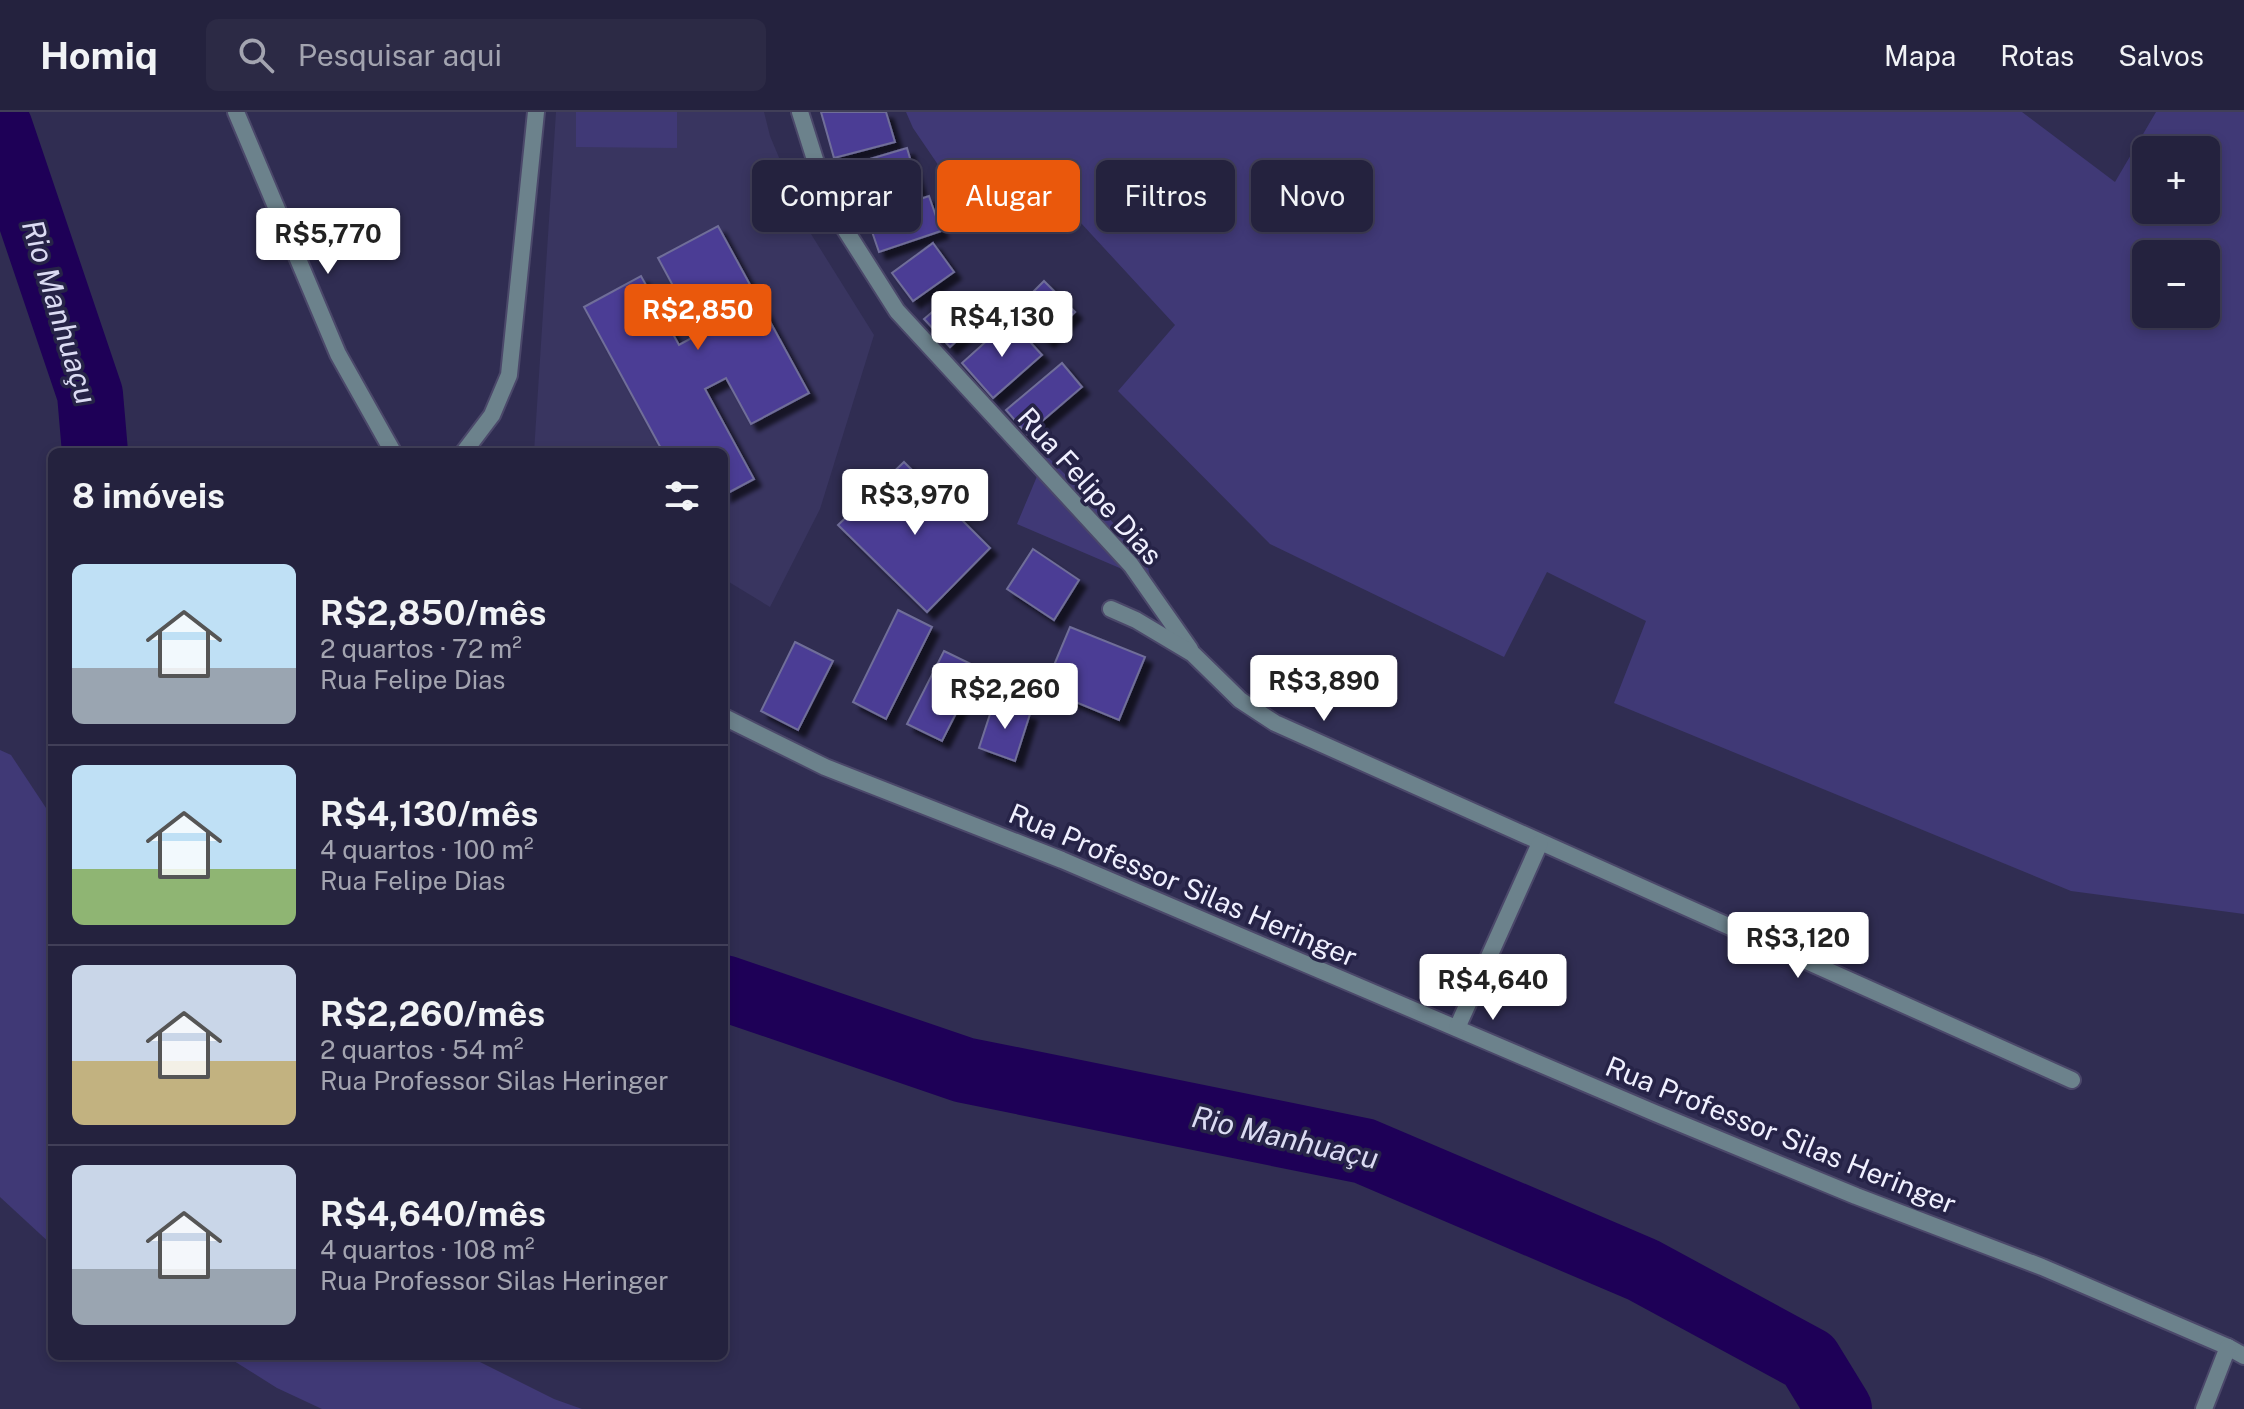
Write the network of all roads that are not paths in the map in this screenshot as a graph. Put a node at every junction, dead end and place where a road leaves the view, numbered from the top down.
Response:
1 (236, 112) edge
2 (536, 112) edge
3 (800, 112) edge
4 (391, 448) edge
5 (467, 448) edge
6 (1111, 609) dead end
7 (1193, 654) junction
8 (728, 719) edge
9 (1540, 843) junction
10 (1457, 1028) junction
11 (2072, 1080) dead end
12 (2228, 1347) junction
13 (2244, 1356) edge
14 (2204, 1409) edge

1 - 4 street
2 - 5 street
3 - 7 street, Rua Felipe Dias
6 - 7 street
7 - 9 street
8 - 10 street, Rua Professor Silas Heringer
9 - 10 street
9 - 11 street
10 - 12 street, Rua Professor Silas Heringer
12 - 13 street, Rua Professor Silas Heringer
12 - 14 street

